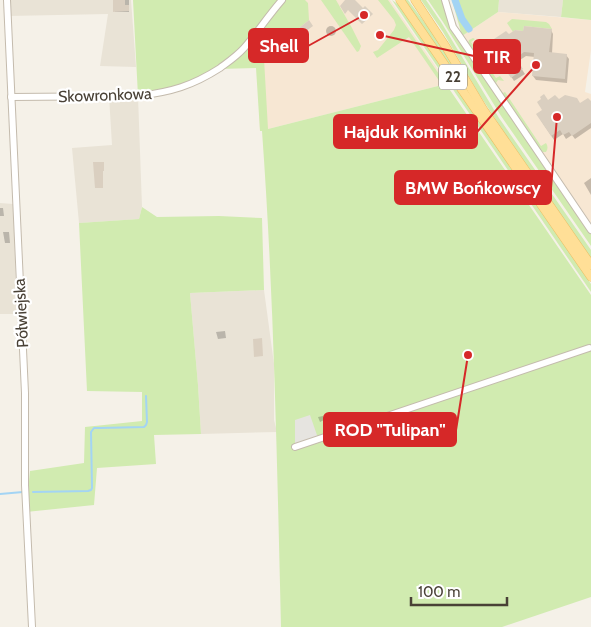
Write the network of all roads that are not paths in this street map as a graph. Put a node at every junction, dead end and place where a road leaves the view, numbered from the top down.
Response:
1 (7, 0) edge
2 (282, 0) edge
3 (400, 0) edge
4 (416, 0) edge
5 (445, 0) edge
6 (11, 97) junction
7 (591, 230) edge
8 (591, 265) edge
9 (591, 277) edge
10 (588, 348) dead end
11 (295, 447) dead end
12 (32, 627) edge

1 - 6 street, Półwiejska
2 - 6 street, Skowronkowa
3 - 9 main road, 22
4 - 8 main road, 22
5 - 7 street
6 - 12 street, Półwiejska
10 - 11 street

